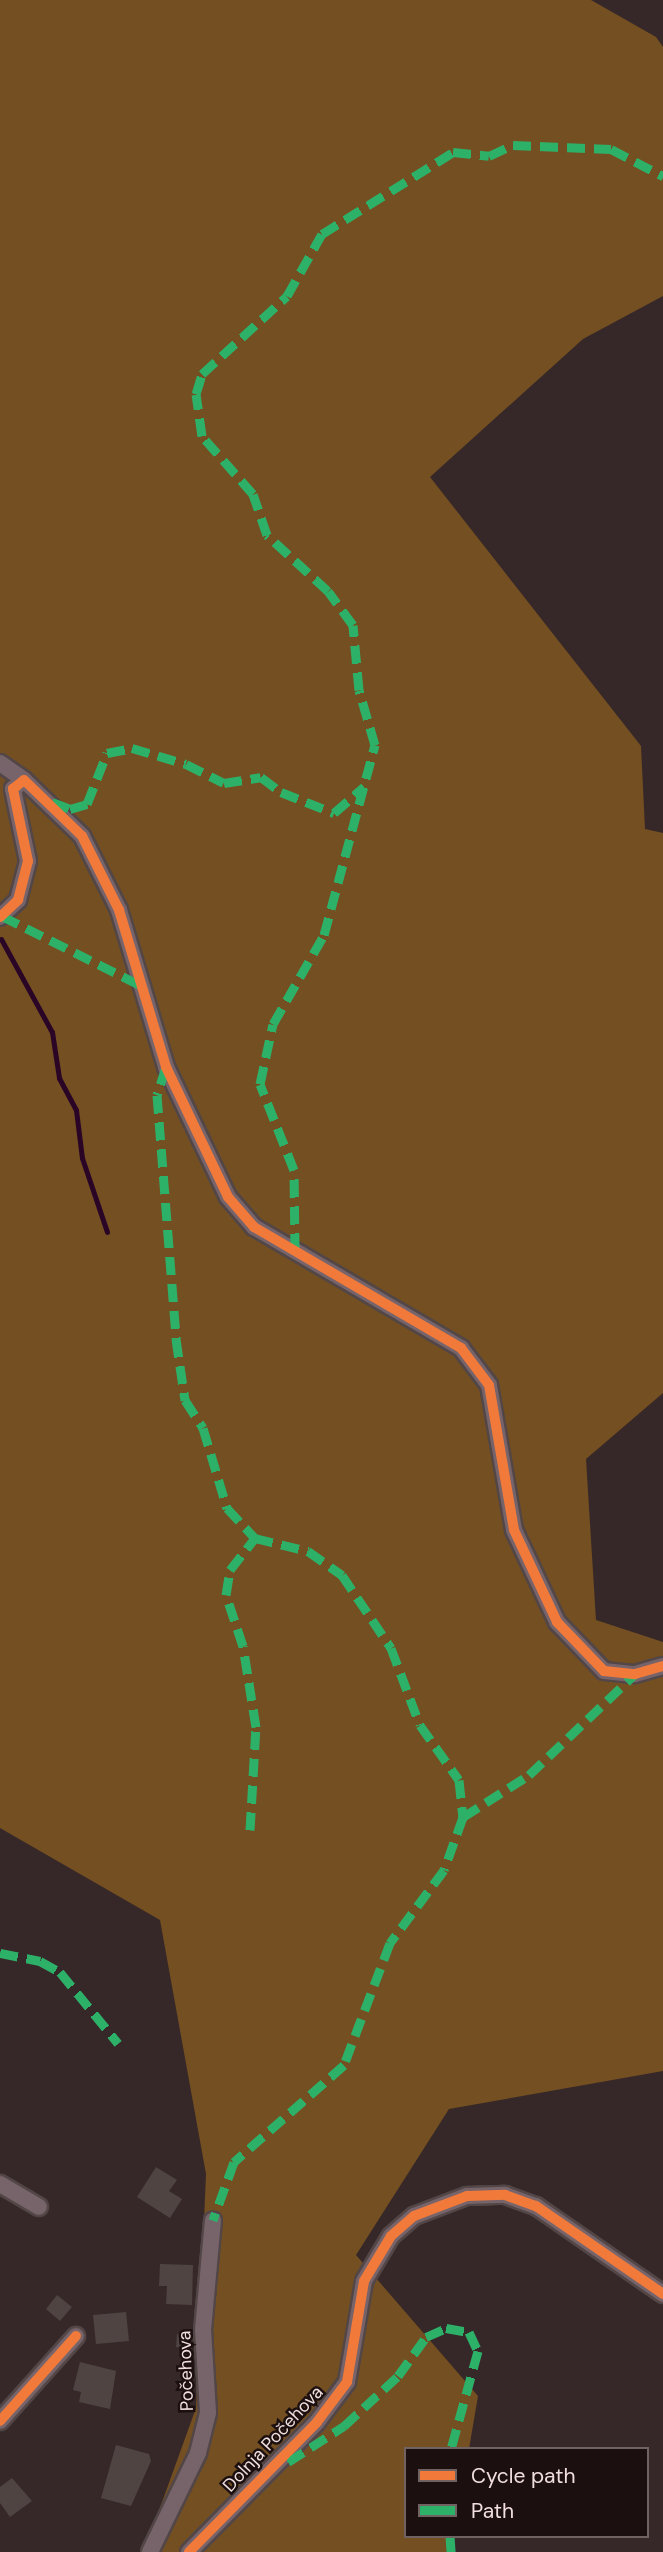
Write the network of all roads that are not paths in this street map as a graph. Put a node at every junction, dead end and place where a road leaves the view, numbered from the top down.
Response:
1 (0, 762) edge
2 (24, 780) junction
3 (1, 916) edge
4 (663, 1666) edge
5 (0, 2184) edge
6 (40, 2207) dead end
7 (213, 2220) dead end
8 (663, 2294) edge
9 (76, 2336) dead end
10 (0, 2421) edge
11 (150, 2552) edge
12 (189, 2552) edge

1 - 2 street
2 - 3 street
2 - 4 street
5 - 6 street
7 - 11 street, Počehova
8 - 12 street, Dolnja Počehova
9 - 10 street

